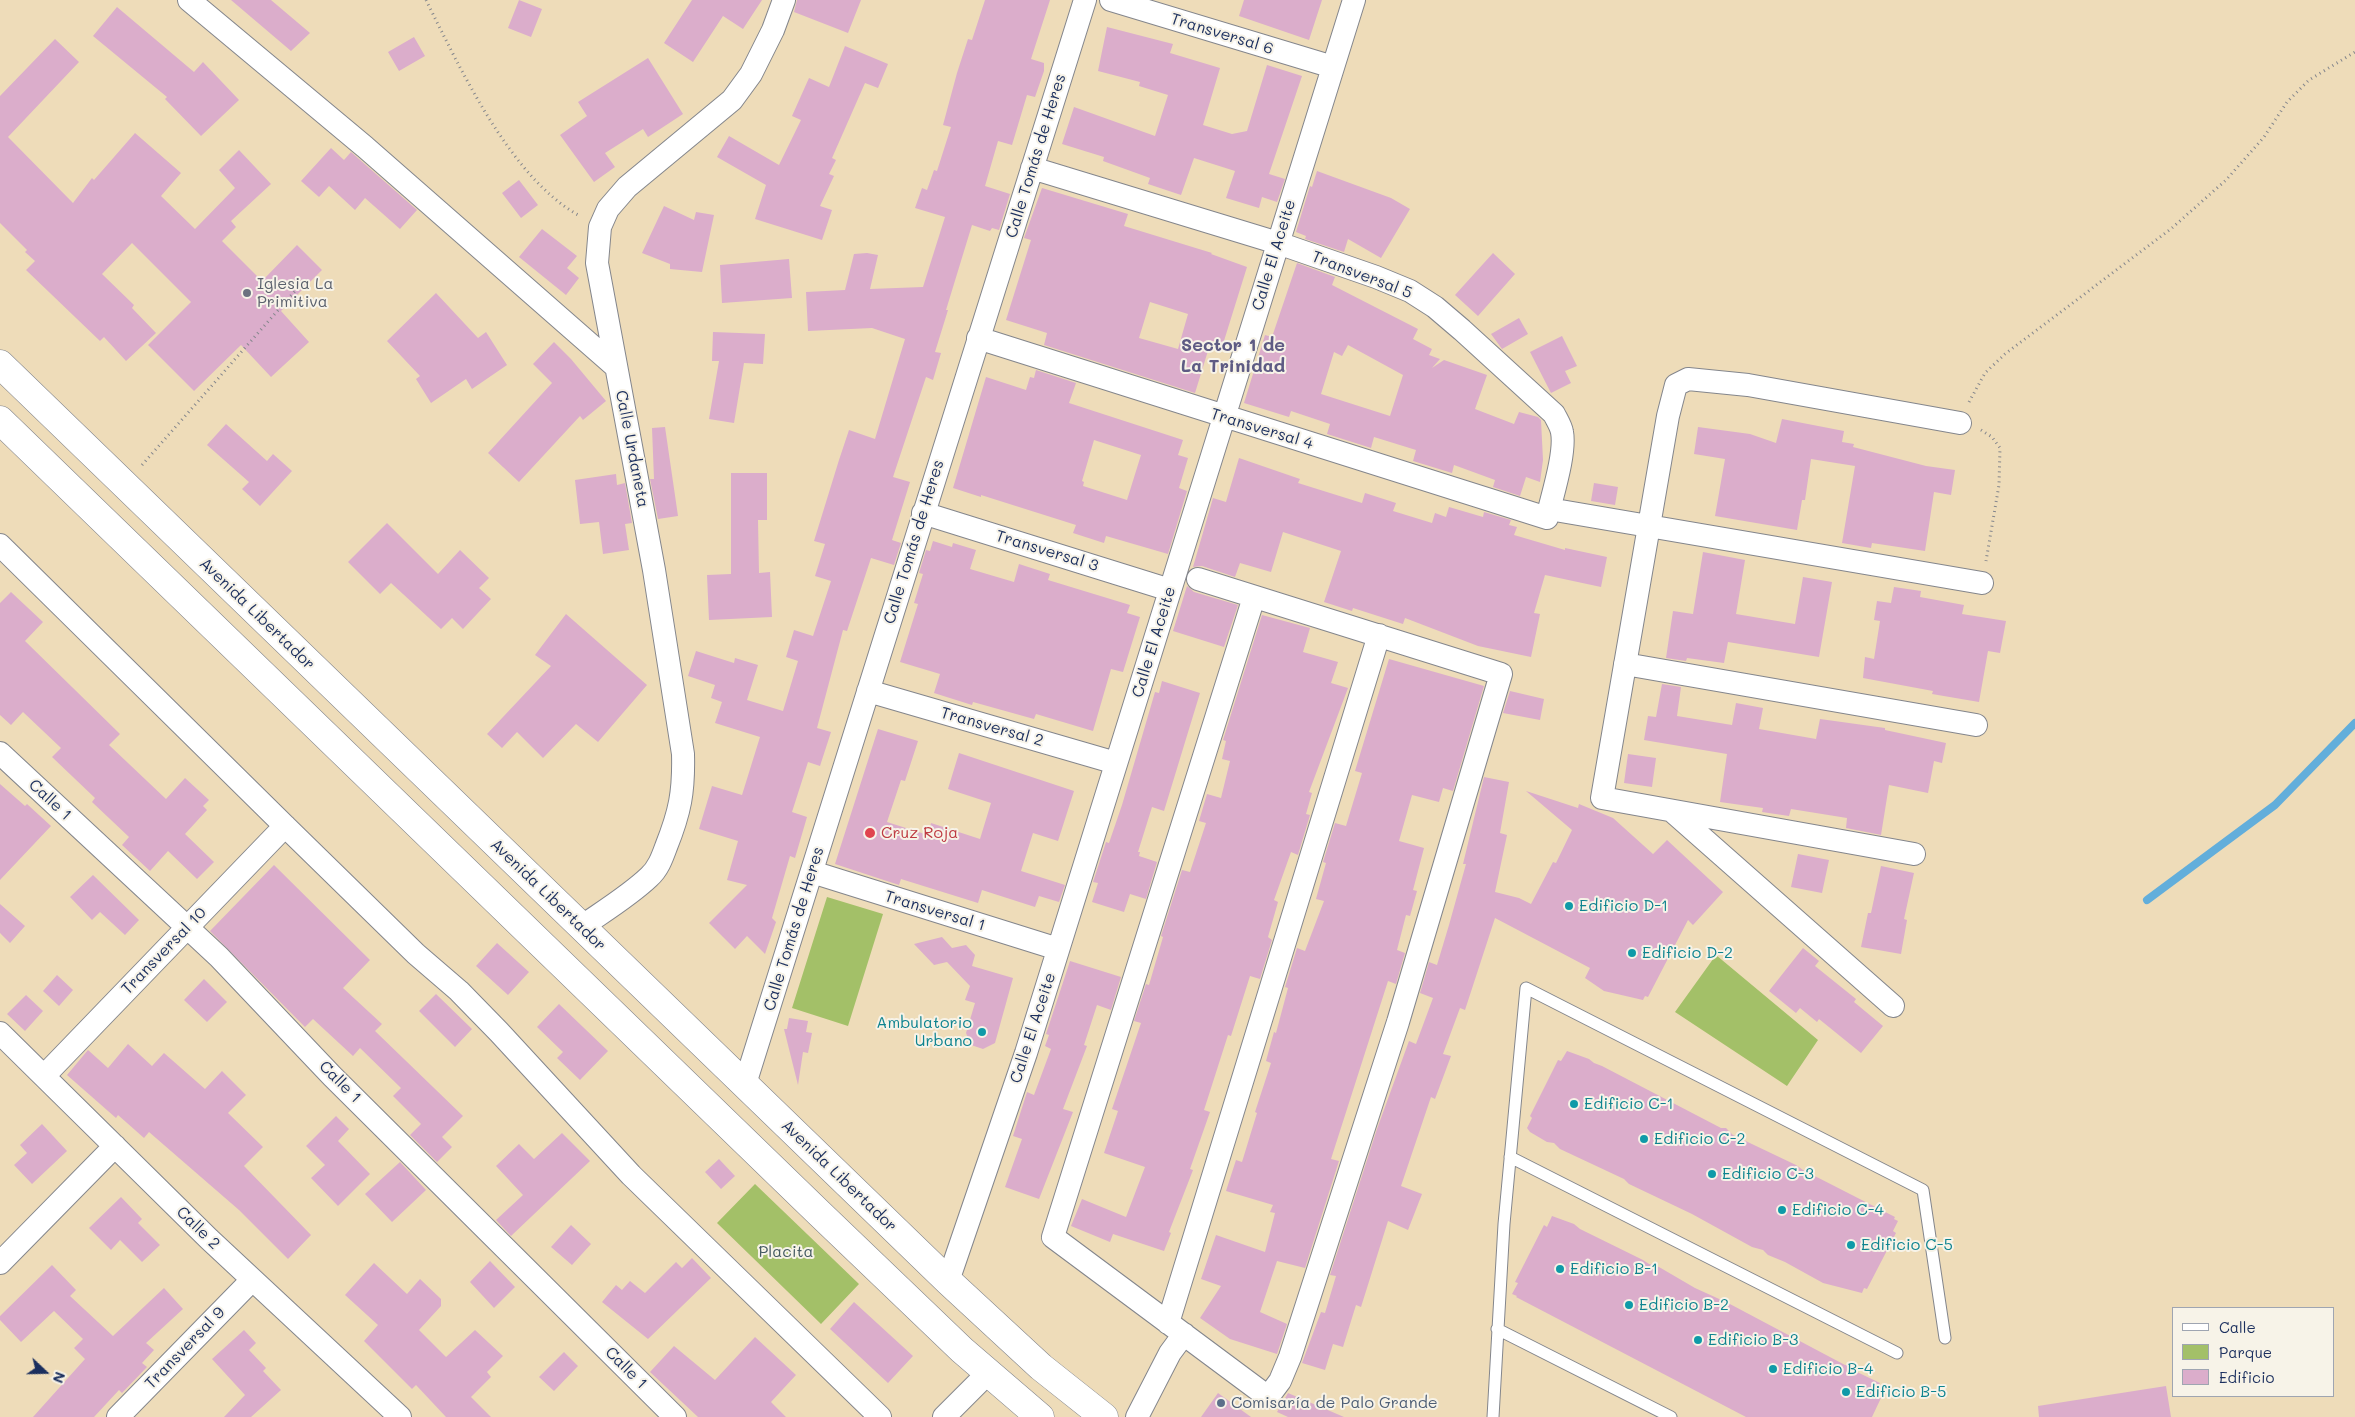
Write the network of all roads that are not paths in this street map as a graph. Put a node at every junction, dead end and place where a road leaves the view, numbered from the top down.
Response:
1 (189, 0) edge
2 (784, 0) edge
3 (1085, 0) edge
4 (1111, 0) edge
5 (1354, 0) edge
6 (1333, 67) junction
7 (1032, 168) junction
8 (1278, 243) junction
9 (978, 338) junction
10 (0, 364) edge
11 (616, 367) junction
12 (1224, 418) junction
13 (0, 420) edge
14 (1960, 423) road end
15 (924, 512) junction
16 (1548, 513) junction
17 (1649, 526) junction
18 (0, 545) edge
19 (1198, 579) dead end
20 (1982, 583) road end
21 (1170, 590) junction
22 (1254, 597) junction
23 (1379, 636) junction
24 (1625, 664) junction
25 (868, 691) junction
26 (1976, 725) dead end
27 (0, 753) edge
28 (1116, 764) junction
29 (1672, 810) junction
30 (285, 826) junction
31 (1914, 854) dead end
32 (812, 872) junction
33 (188, 927) junction
34 (581, 927) junction
35 (1058, 949) junction
36 (1893, 1006) dead end
37 (0, 1033) edge
38 (44, 1076) junction
39 (744, 1084) junction
40 (115, 1146) junction
41 (1510, 1157) junction
42 (0, 1263) edge
43 (252, 1280) junction
44 (948, 1281) junction
45 (1176, 1329) junction
46 (1497, 1329) junction
47 (1945, 1338) dead end
48 (1897, 1353) dead end
49 (988, 1372) junction
50 (118, 1417) edge
51 (400, 1417) edge
52 (675, 1417) edge
53 (880, 1417) edge
54 (944, 1417) edge
55 (1040, 1417) edge
56 (1104, 1417) edge
57 (1137, 1417) edge
58 (1493, 1417) edge
59 (1672, 1417) edge

1 - 11 street
2 - 11 street, Calle Urdaneta
3 - 7 street, Calle Tomás de Heres
4 - 6 street, Transversal 6
5 - 6 street, Calle El Aceite
6 - 8 street, Calle El Aceite
7 - 8 street, Transversal 5
7 - 9 street, Calle Tomás de Heres
8 - 12 street, Calle El Aceite
8 - 16 street, Transversal 5
9 - 12 street, Transversal 4
9 - 15 street, Calle Tomás de Heres
10 - 34 main road, Avenida Libertador
11 - 34 street, Calle Urdaneta
12 - 16 street, Transversal 4
12 - 21 street, Calle El Aceite
13 - 49 main road
14 - 17 street
15 - 21 street, Transversal 3
15 - 25 street, Calle Tomás de Heres
16 - 17 street, Transversal 4
17 - 20 street, Transversal 4
17 - 24 street
18 - 30 street
19 - 22 street
21 - 28 street, Calle El Aceite
22 - 23 street
22 - 45 street
23 - 45 street
23 - 45 street
24 - 26 street
24 - 29 street
25 - 28 street, Transversal 2
25 - 32 street, Calle Tomás de Heres
27 - 33 street, Calle 1
28 - 35 street, Calle El Aceite
29 - 31 street
29 - 36 street
30 - 33 street, Transversal 10
30 - 53 street
32 - 35 street, Transversal 1
32 - 39 street, Calle Tomás de Heres
33 - 38 street, Transversal 10
33 - 52 street, Calle 1
34 - 39 main road, Avenida Libertador
35 - 44 street, Calle El Aceite
37 - 38 street, Calle 2
38 - 40 street, Calle 2
39 - 44 main road, Avenida Libertador
40 - 42 street
40 - 43 street, Calle 2
41 - 46 lane
41 - 47 lane
41 - 48 lane
43 - 50 street, Transversal 9
43 - 51 street, Calle 2
44 - 56 main road, Avenida Libertador
45 - 57 street
46 - 58 lane
46 - 59 lane
49 - 54 street
49 - 55 main road

